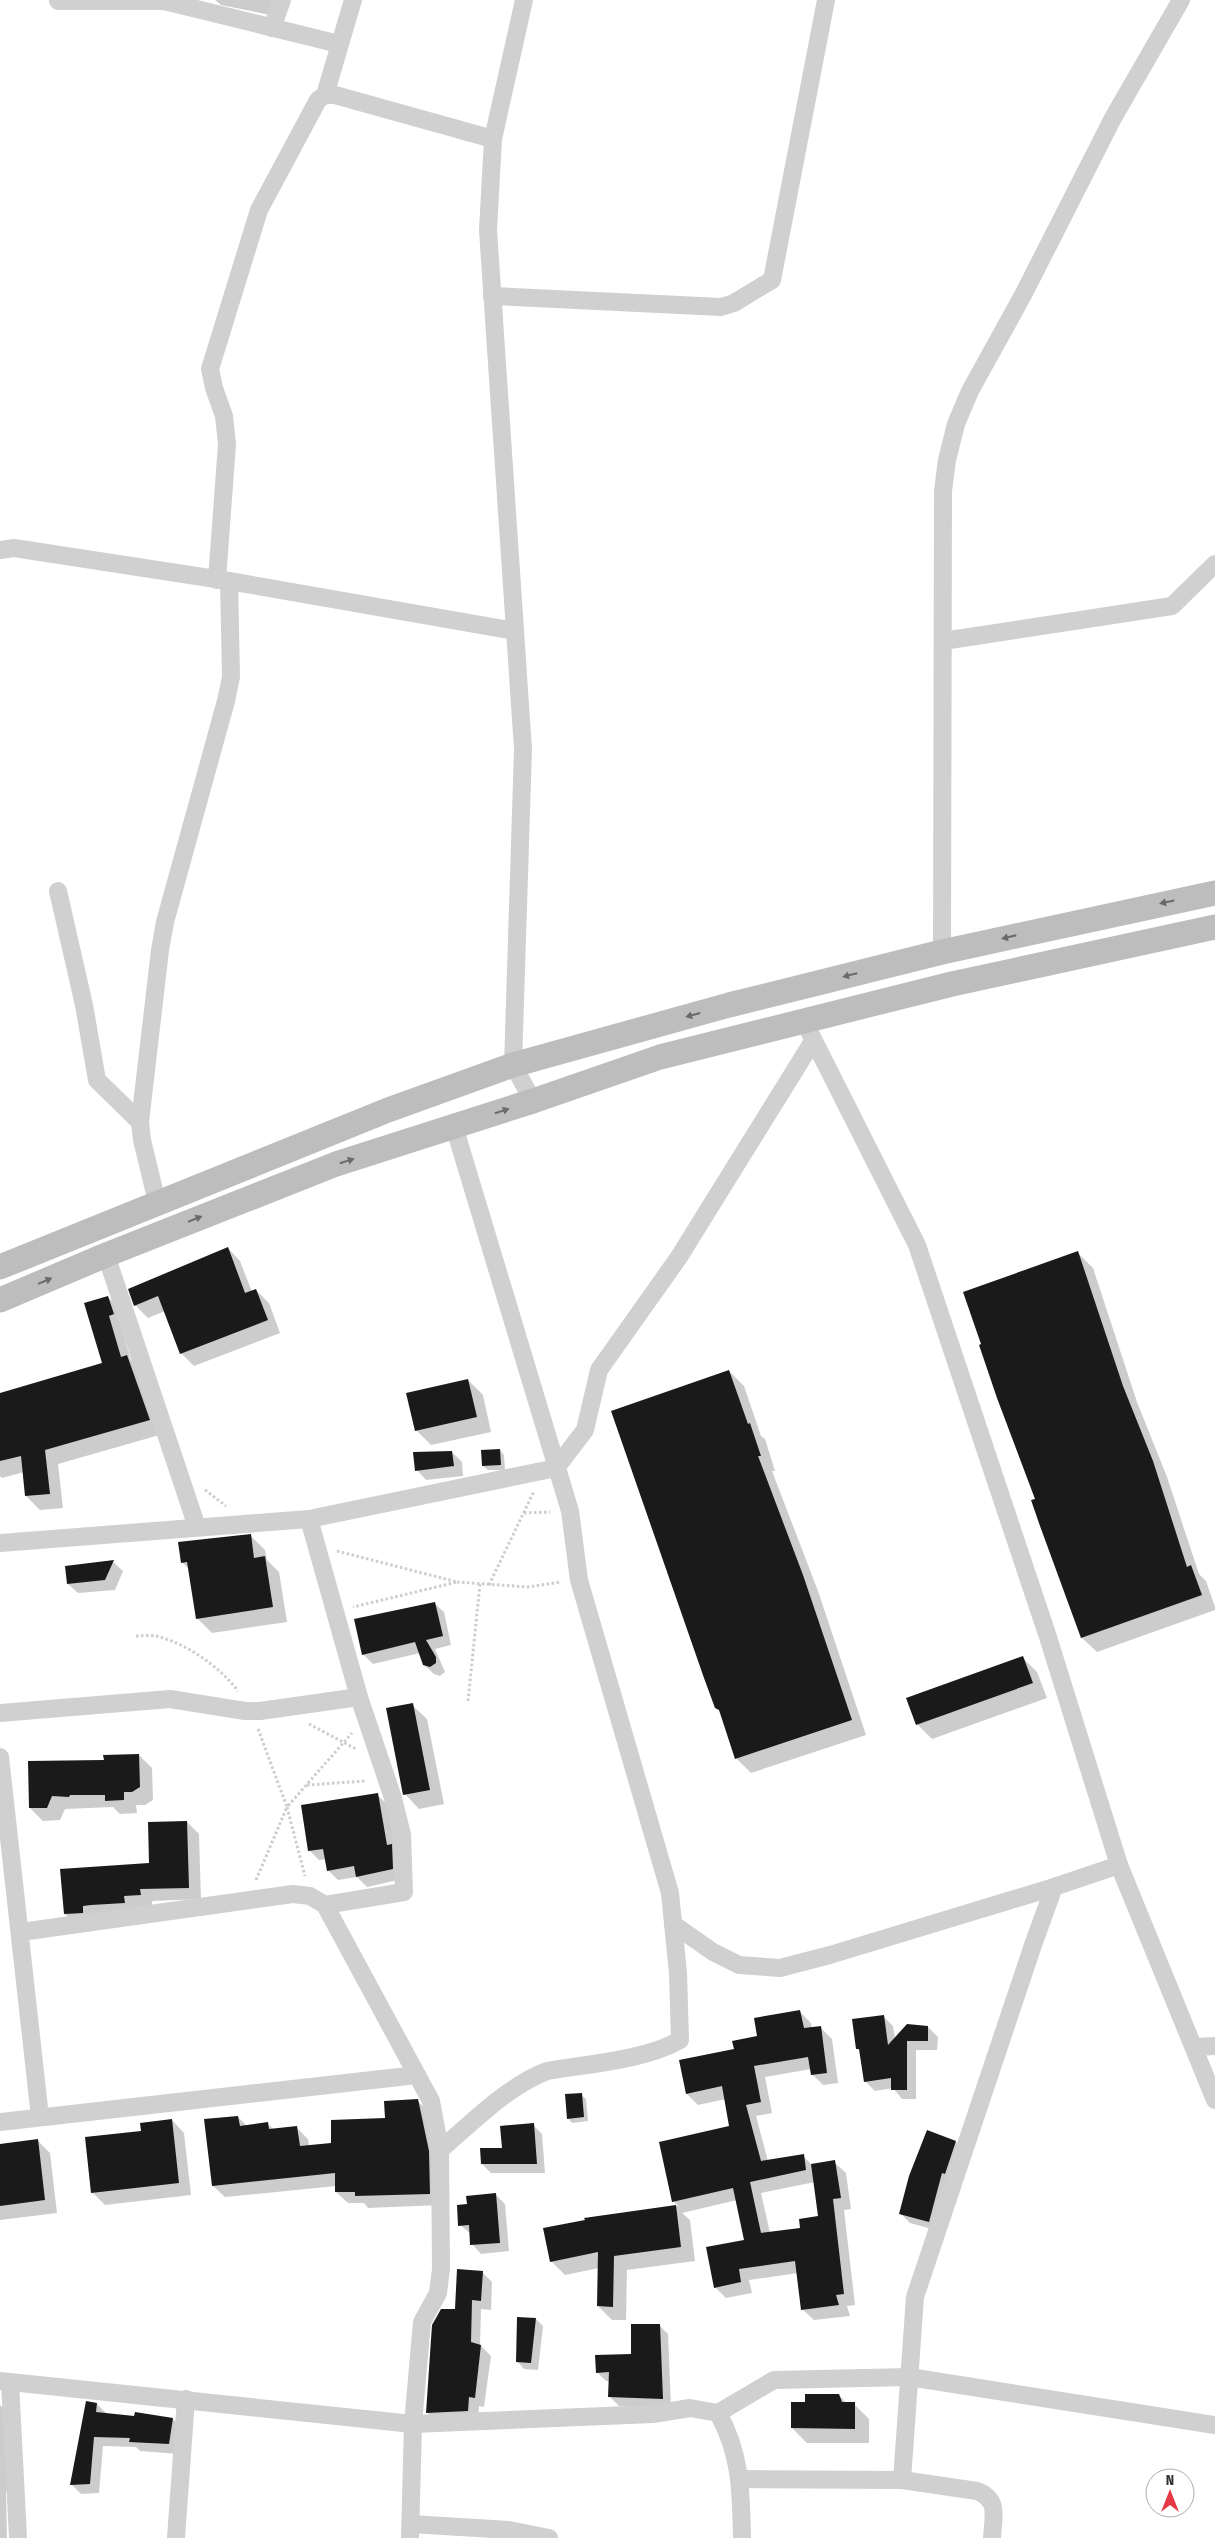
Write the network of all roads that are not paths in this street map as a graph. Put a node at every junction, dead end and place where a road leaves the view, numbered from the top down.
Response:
1 (282, 0) edge
2 (352, 0) edge
3 (524, 0) edge
4 (826, 0) edge
5 (1180, 0) edge
6 (58, 1) edge
7 (164, 1) edge
8 (272, 28) junction
9 (339, 44) junction
10 (325, 95) junction
11 (493, 140) junction
12 (492, 296) junction
13 (0, 550) edge
14 (1215, 564) edge
15 (223, 580) junction
16 (515, 632) junction
17 (943, 641) junction
18 (58, 891) dead end
19 (1215, 893) edge
20 (1215, 927) edge
21 (942, 952) junction
22 (808, 1031) junction
23 (513, 1065) junction
24 (533, 1101) junction
25 (140, 1122) junction
26 (454, 1126) junction
27 (157, 1202) junction
28 (106, 1255) junction
29 (0, 1267) edge
30 (0, 1300) edge
31 (550, 1469) junction
32 (309, 1519) junction
33 (197, 1527) junction
34 (0, 1543) edge
35 (359, 1697) junction
36 (0, 1713) edge
37 (0, 1757) edge
38 (1119, 1865) junction
39 (1054, 1887) junction
40 (317, 1900) junction
41 (673, 1924) junction
42 (21, 1932) junction
43 (1215, 2046) edge
44 (1195, 2047) junction
45 (417, 2074) junction
46 (1215, 2100) edge
47 (40, 2117) junction
48 (0, 2122) edge
49 (440, 2150) junction
50 (909, 2377) junction
51 (5, 2382) edge
52 (186, 2399) junction
53 (718, 2412) junction
54 (413, 2424) junction
55 (1215, 2425) edge
56 (740, 2480) junction
57 (902, 2480) junction
58 (411, 2531) edge
59 (18, 2538) edge
60 (176, 2538) edge
61 (549, 2538) edge
62 (742, 2538) edge
63 (992, 2538) edge

1 - 8 street
2 - 9 street
3 - 11 street
4 - 12 street
5 - 17 street
6 - 7 street
7 - 8 street
8 - 9 street
9 - 10 street
10 - 11 street
10 - 15 street
11 - 12 street
12 - 16 street
13 - 15 street
14 - 17 street
15 - 16 street
15 - 25 street
16 - 23 street
17 - 21 street
18 - 25 street
19 -> 21 main road
20 - 22 main road
21 -> 23 main road
22 - 24 main road
22 - 31 street
22 - 38 street
23 - 24 street
23 - 27 main road
26 -> 24 main road
25 - 27 street
28 -> 26 main road
26 - 31 street
27 - 29 main road
30 -> 28 main road
28 - 33 street
31 - 32 street
31 - 41 street
32 - 33 street
32 - 35 street
33 - 34 street
35 - 36 street
35 - 40 street
37 - 42 street
38 - 39 street
38 - 44 street
39 - 41 street
39 - 50 street
40 - 42 street
40 - 45 street
41 - 49 street
42 - 47 street
43 - 44 street
44 - 46 street
45 - 47 street
45 - 49 street
47 - 48 street
49 - 54 street
50 - 53 street
50 - 55 street
50 - 57 street
51 - 52 street
51 - 59 street
52 - 54 street
52 - 60 street
53 - 54 street
53 - 56 street
54 - 58 street
56 - 57 street
56 - 62 street
57 - 63 street
58 - 61 street

